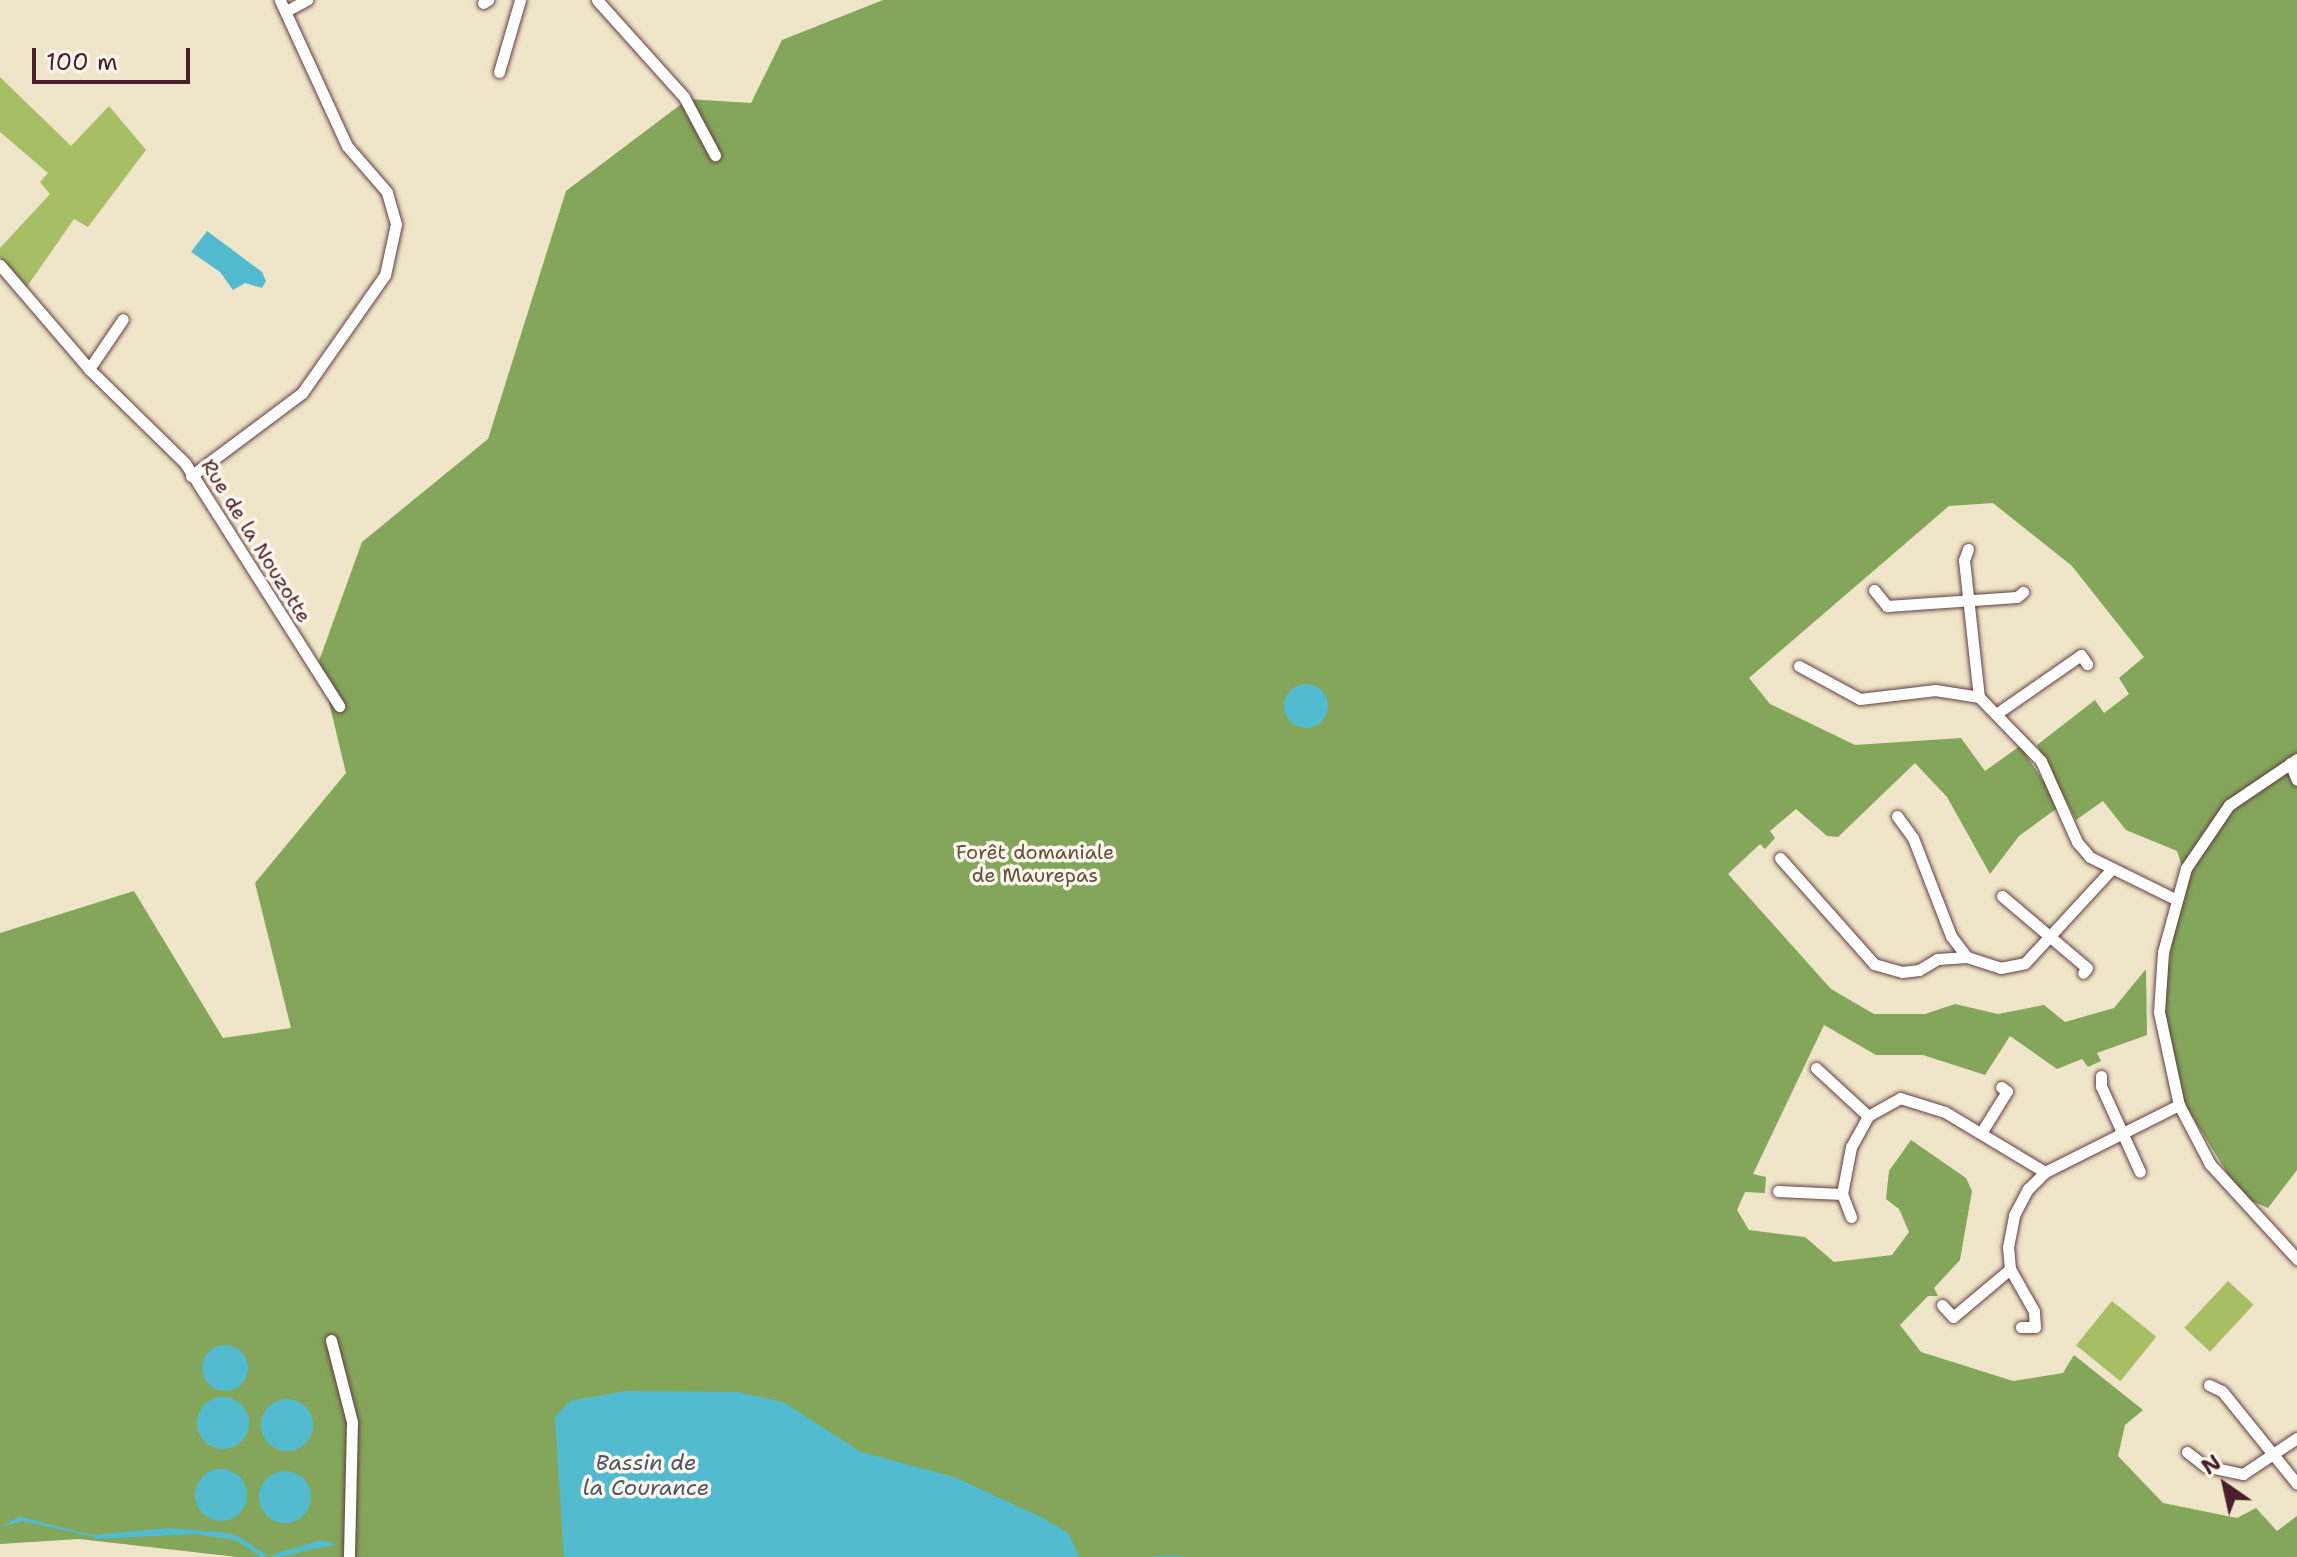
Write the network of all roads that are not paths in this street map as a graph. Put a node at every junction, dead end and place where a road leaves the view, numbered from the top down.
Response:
1 (307, 0) edge
2 (520, 0) edge
3 (597, 0) edge
4 (283, 6) edge
5 (499, 72) dead end
6 (715, 155) dead end
7 (0, 265) edge
8 (123, 319) dead end
9 (89, 369) junction
10 (191, 476) junction
11 (1968, 549) dead end
12 (1874, 590) dead end
13 (2023, 592) dead end
14 (1969, 602) junction
15 (2087, 664) dead end
16 (1799, 666) dead end
17 (1979, 697) junction
18 (339, 706) dead end
19 (1996, 714) junction
20 (2293, 761) edge
21 (2297, 780) edge
22 (1897, 816) dead end
23 (1780, 858) dead end
24 (2110, 871) junction
25 (2002, 896) dead end
26 (2173, 898) junction
27 (1951, 936) junction
28 (2052, 938) junction
29 (1967, 957) junction
30 (1937, 959) junction
31 (2083, 973) dead end
32 (1816, 1068) dead end
33 (2101, 1076) dead end
34 (2001, 1087) dead end
35 (2179, 1105) junction
36 (1868, 1116) junction
37 (2123, 1132) junction
38 (1981, 1133) junction
39 (2045, 1172) junction
40 (2140, 1172) dead end
41 (1778, 1191) dead end
42 (1842, 1194) junction
43 (1851, 1217) dead end
44 (2297, 1259) edge
45 (2010, 1269) junction
46 (1942, 1305) dead end
47 (2021, 1327) dead end
48 (331, 1340) dead end
49 (2209, 1385) dead end
50 (2297, 1438) edge
51 (2187, 1452) dead end
52 (2274, 1456) junction
53 (2297, 1484) edge
54 (349, 1557) edge

1 - 4 street
2 - 5 street
3 - 6 street
4 - 10 street
7 - 9 street, Rue de la Nouzotte
8 - 9 street
9 - 10 street, Rue de la Nouzotte
10 - 18 street, Rue de la Nouzotte
11 - 14 street
12 - 14 street
13 - 14 street
14 - 17 street
15 - 19 street
16 - 17 street
17 - 19 street
19 - 24 street
20 - 21 street
20 - 26 street
22 - 27 street
23 - 30 street
24 - 26 street
24 - 28 street
25 - 28 street
26 - 35 street
27 - 29 street
27 - 30 street
28 - 29 street
28 - 31 street
29 - 30 street
32 - 36 street
33 - 37 street
34 - 38 street
35 - 37 street
35 - 44 street
36 - 38 street
36 - 42 street
37 - 39 street
37 - 40 street
38 - 39 street
39 - 45 street
41 - 42 street
42 - 43 street
45 - 46 street
45 - 47 street
48 - 54 street
49 - 52 street
50 - 52 street
51 - 52 street
52 - 53 street

